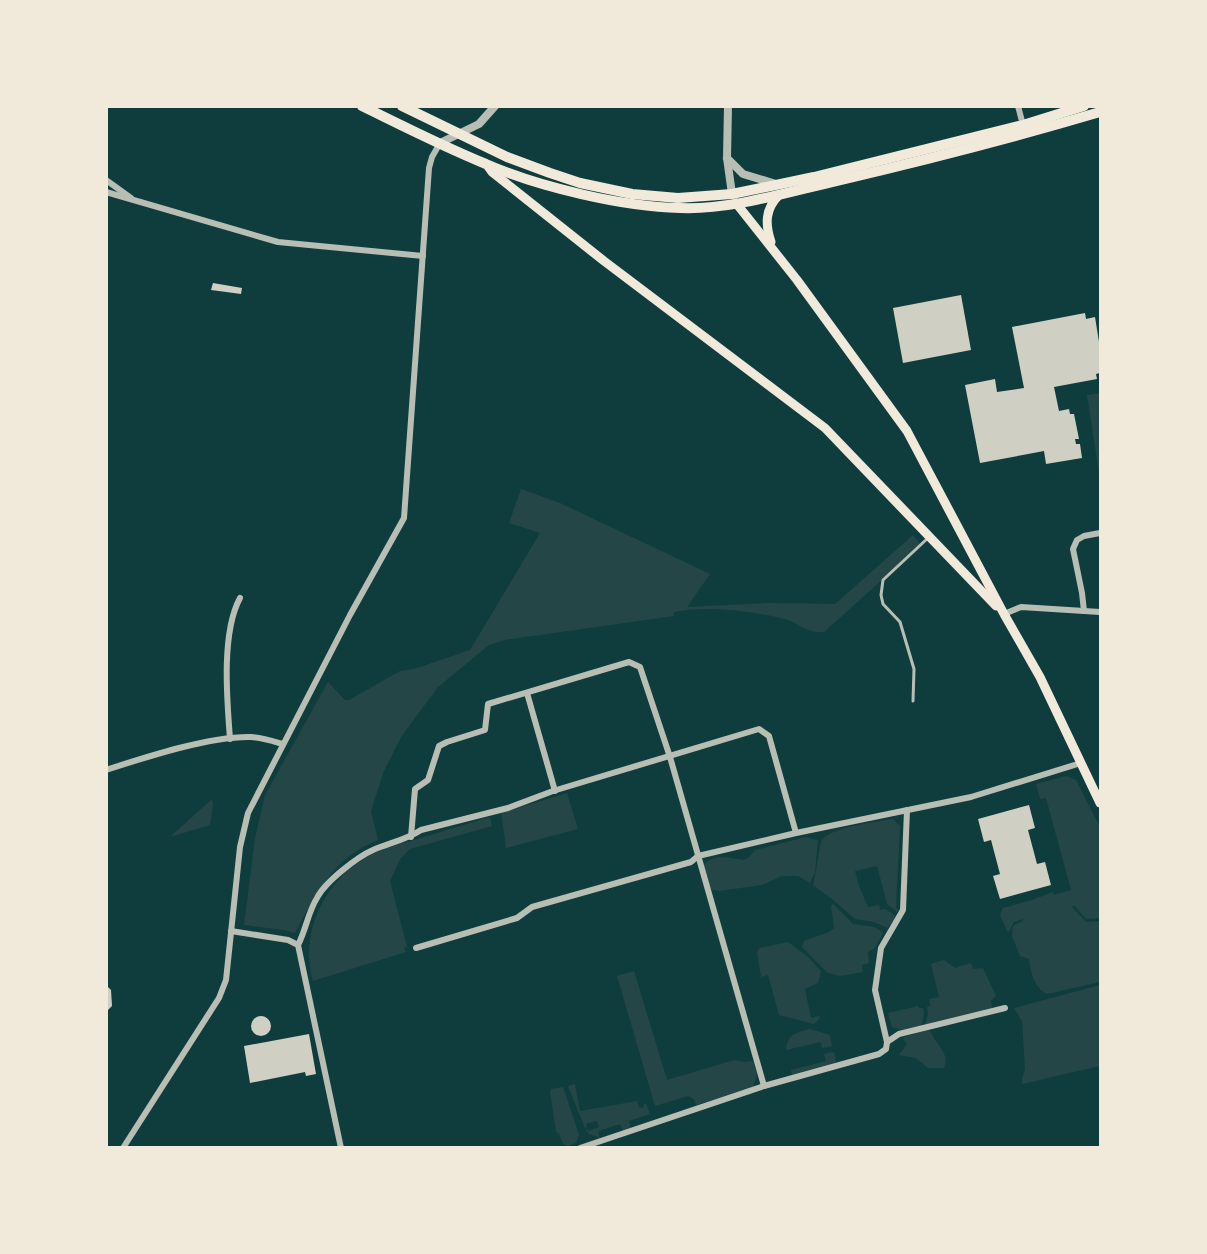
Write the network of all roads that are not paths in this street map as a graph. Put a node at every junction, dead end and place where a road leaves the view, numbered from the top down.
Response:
1 (362, 106) edge
2 (402, 106) edge
3 (495, 106) edge
4 (728, 106) edge
5 (1018, 106) edge
6 (1084, 106) edge
7 (1101, 112) edge
8 (1023, 125) junction
9 (460, 134) junction
10 (440, 143) junction
11 (727, 158) junction
12 (487, 165) junction
13 (106, 180) edge
14 (778, 189) junction
15 (106, 192) edge
16 (734, 199) junction
17 (134, 201) junction
18 (772, 248) junction
19 (423, 256) junction
20 (1101, 533) edge
21 (929, 537) junction
22 (971, 552) junction
23 (957, 564) junction
24 (240, 598) dead end
25 (1084, 611) junction
26 (1101, 612) edge
27 (1004, 614) junction
28 (527, 693) junction
29 (912, 702) dead end
30 (230, 739) junction
31 (283, 744) junction
32 (670, 757) junction
33 (1080, 763) junction
34 (106, 770) edge
35 (555, 791) junction
36 (1101, 803) edge
37 (907, 810) junction
38 (796, 832) junction
39 (411, 837) junction
40 (698, 856) junction
41 (231, 931) junction
42 (298, 945) junction
43 (416, 948) dead end
44 (1005, 1008) dead end
45 (887, 1042) junction
46 (764, 1086) junction
47 (123, 1148) edge
48 (341, 1148) edge
49 (580, 1148) edge

1 - 10 main road
2 - 9 main road
3 - 9 street
4 - 11 street
5 - 8 street
6 - 8 main road
7 - 14 main road
8 - 14 main road
9 - 10 street
9 - 16 main road
10 - 12 main road
10 - 19 street
11 - 14 street
11 - 16 street
12 - 16 main road
12 - 21 main road
13 - 17 street
14 - 16 main road
14 - 18 main road
15 - 17 street
16 - 18 main road
17 - 19 street
18 - 22 main road
19 - 31 street
20 - 25 street
21 - 23 main road
21 - 29 lane
22 - 23 main road
22 - 27 main road
23 - 27 main road
24 - 30 street
25 - 26 street
25 - 27 street
27 - 33 main road
28 - 32 street
28 - 35 street
28 - 39 street
30 - 31 street
30 - 34 street
31 - 41 street
32 - 35 street
32 - 38 street
32 - 40 street
33 - 36 main road
33 - 37 street
35 - 39 street
37 - 38 street
37 - 45 street
38 - 40 street
39 - 42 street
40 - 43 street
40 - 46 street
41 - 42 street
41 - 47 street
42 - 48 street
44 - 45 street
45 - 46 street
46 - 49 street

